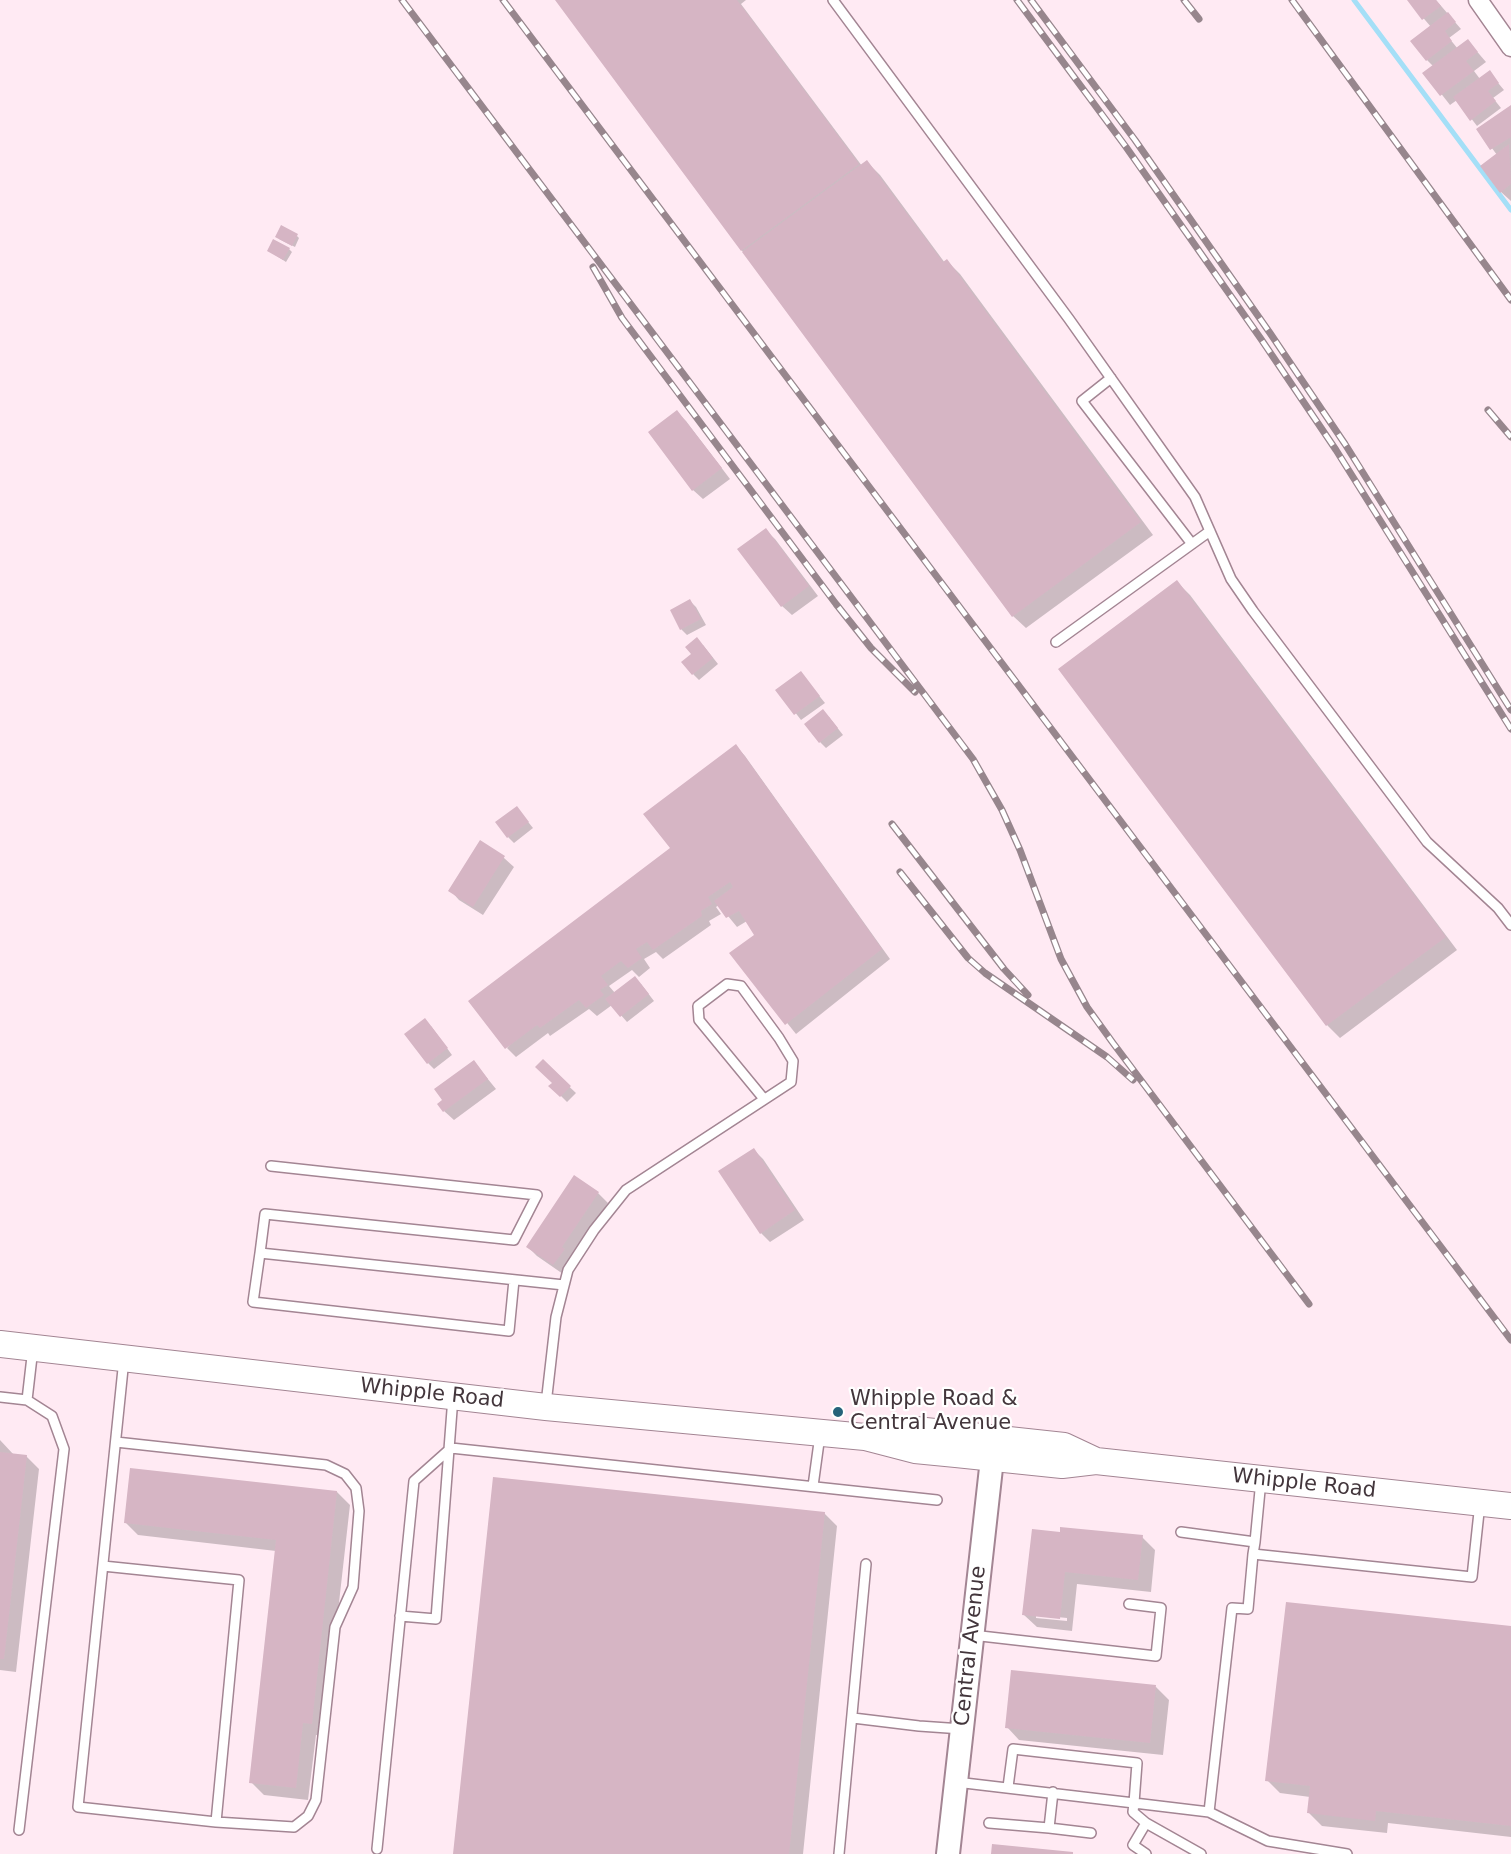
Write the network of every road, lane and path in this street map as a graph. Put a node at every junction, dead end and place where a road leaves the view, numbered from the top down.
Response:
1 (833, 0) edge
2 (1478, 0) edge
3 (1511, 47) edge
4 (1111, 378) junction
5 (1210, 531) junction
6 (1192, 544) junction
7 (1056, 642) dead end
8 (1511, 926) edge
9 (764, 1099) junction
10 (272, 1166) dead end
11 (260, 1253) junction
12 (514, 1280) junction
13 (564, 1285) junction
14 (0, 1344) edge
15 (33, 1348) junction
16 (124, 1359) junction
17 (453, 1396) junction
18 (0, 1397) edge
19 (27, 1400) junction
20 (546, 1407) junction
21 (820, 1432) junction
22 (116, 1442) junction
23 (451, 1448) junction
24 (993, 1448) junction
25 (1261, 1480) junction
26 (813, 1486) junction
27 (937, 1500) dead end
28 (1480, 1503) junction
29 (1511, 1506) edge
30 (1181, 1532) dead end
31 (1255, 1542) junction
32 (1253, 1554) junction
33 (866, 1564) dead end
34 (103, 1566) junction
35 (1129, 1604) dead end
36 (400, 1616) junction
37 (972, 1635) junction
38 (853, 1718) junction
39 (962, 1729) junction
40 (956, 1782) junction
41 (1008, 1787) junction
42 (1053, 1792) junction
43 (1134, 1803) junction
44 (1209, 1812) junction
45 (216, 1822) junction
46 (989, 1823) dead end
47 (1146, 1823) junction
48 (1049, 1828) junction
49 (19, 1830) dead end
50 (1091, 1833) dead end
51 (377, 1849) dead end
52 (838, 1854) edge
53 (948, 1854) edge
54 (1146, 1854) edge
55 (1202, 1854) edge
56 (1347, 1854) edge

1 - 4 lane
2 - 3 street
4 - 5 lane
4 - 6 lane
5 - 6 lane
5 - 8 lane
6 - 7 lane
9 - 9 lane
9 - 13 lane
10 - 11 lane
11 - 12 lane
11 - 12 lane
12 - 13 lane
13 - 20 lane
14 - 15 main road, Whipple Road
15 - 16 main road, Whipple Road
15 - 19 lane
16 - 17 main road, Whipple Road
16 - 22 lane
17 - 20 main road, Whipple Road
17 - 23 lane
18 - 19 lane
19 - 49 lane
20 - 21 main road, Whipple Road
21 - 24 main road, Whipple Road
21 - 26 lane
22 - 34 lane
22 - 45 lane
23 - 26 lane
23 - 36 lane
23 - 36 lane
24 - 25 main road, Whipple Road
24 - 37 street, Central Avenue
25 - 28 main road, Whipple Road
25 - 31 lane
26 - 27 lane
28 - 29 main road, Whipple Road
28 - 32 lane
30 - 31 lane
31 - 32 lane
32 - 44 lane
33 - 38 lane
34 - 45 lane
34 - 45 lane
35 - 37 lane
36 - 51 lane
37 - 39 street, Central Avenue
38 - 39 lane
38 - 52 lane
39 - 40 street, Central Avenue
40 - 41 lane
40 - 53 street, Central Avenue
41 - 42 lane
41 - 43 lane
42 - 43 lane
42 - 48 lane
43 - 44 lane
43 - 47 lane
44 - 56 lane
46 - 48 lane
47 - 54 lane
47 - 55 lane
48 - 50 lane

